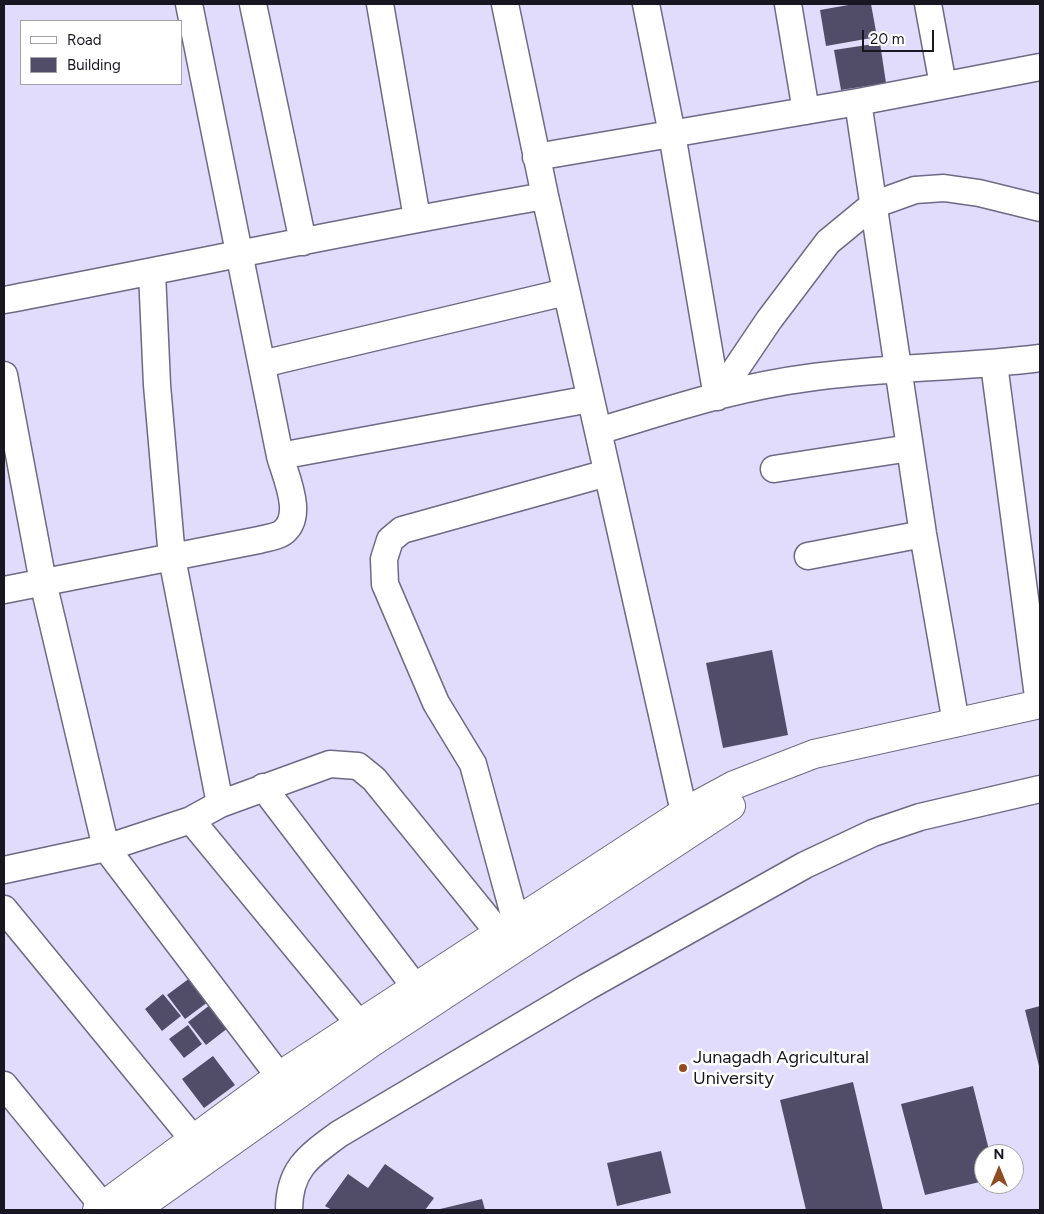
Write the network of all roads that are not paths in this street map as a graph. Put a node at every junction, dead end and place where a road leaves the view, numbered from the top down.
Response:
1 (189, 4) edge
2 (253, 4) edge
3 (380, 4) edge
4 (505, 4) edge
5 (646, 4) edge
6 (788, 4) edge
7 (928, 4) edge
8 (1040, 67) edge
9 (942, 85) junction
10 (858, 102) junction
11 (806, 111) junction
12 (672, 134) junction
13 (536, 157) junction
14 (544, 196) junction
15 (873, 204) junction
16 (1040, 208) edge
17 (417, 218) junction
18 (303, 242) junction
19 (240, 255) junction
20 (152, 272) junction
21 (566, 292) junction
22 (4, 300) edge
23 (1040, 358) edge
24 (262, 364) junction
25 (994, 364) junction
26 (897, 368) junction
27 (4, 375) edge
28 (717, 397) junction
29 (590, 399) junction
30 (598, 430) junction
31 (910, 448) junction
32 (280, 456) junction
33 (774, 469) dead end
34 (607, 473) junction
35 (923, 534) junction
36 (808, 556) dead end
37 (172, 558) junction
38 (43, 582) junction
39 (4, 590) edge
40 (1040, 710) edge
41 (956, 723) junction
42 (263, 787) junction
43 (1040, 789) edge
44 (220, 804) junction
45 (684, 812) junction
46 (190, 820) junction
47 (106, 848) junction
48 (4, 870) edge
49 (4, 909) edge
50 (508, 928) junction
51 (416, 988) junction
52 (360, 1026) junction
53 (279, 1076) junction
54 (4, 1085) edge
55 (193, 1140) junction
56 (100, 1208) edge
57 (135, 1210) edge
58 (289, 1210) edge

1 - 19 street
2 - 18 street
3 - 17 street
4 - 13 street
5 - 12 street
6 - 11 street
7 - 9 street
8 - 9 street
9 - 10 street
10 - 11 street
10 - 15 street
11 - 12 street
12 - 13 street
12 - 28 street
13 - 14 street
14 - 17 street
14 - 21 street
15 - 16 street
15 - 26 street
15 - 28 street
17 - 18 street
18 - 19 street
19 - 20 street
19 - 24 street
20 - 22 street
20 - 37 street
21 - 24 street
21 - 29 street
23 - 25 street
24 - 32 street
25 - 26 street
25 - 40 street
26 - 28 street
26 - 31 street
27 - 38 street
28 - 30 street
29 - 30 street
29 - 32 street
30 - 34 street
31 - 33 street
31 - 35 street
32 - 37 street
34 - 45 street
34 - 50 street
35 - 36 street
35 - 41 street
37 - 38 street
37 - 44 street
38 - 39 street
38 - 47 street
40 - 41 main road
40 - 57 main road
41 - 45 main road
42 - 44 street
42 - 50 street
42 - 51 street
43 - 58 street
44 - 46 street
45 - 50 main road
46 - 47 street
46 - 52 street
47 - 48 street
47 - 53 street
49 - 55 street
50 - 51 main road
51 - 52 main road
52 - 53 main road
53 - 55 main road
54 - 56 street
55 - 56 main road

